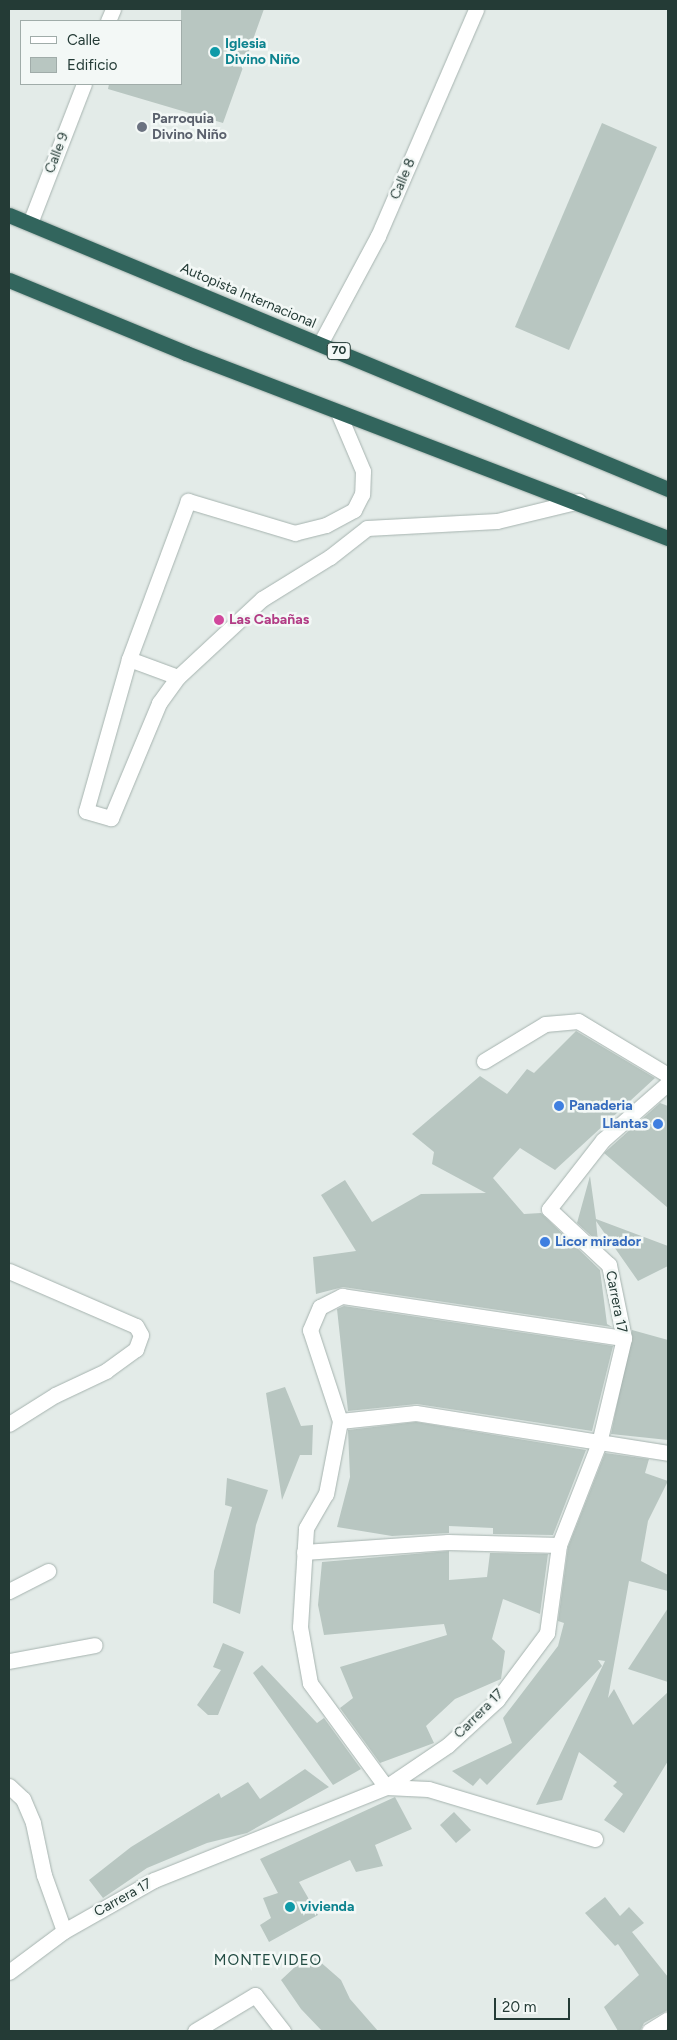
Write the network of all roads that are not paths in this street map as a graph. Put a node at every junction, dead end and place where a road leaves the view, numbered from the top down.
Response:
1 (476, 9) edge
2 (84, 85) edge
3 (9, 215) edge
4 (30, 223) junction
5 (9, 280) edge
6 (320, 344) junction
7 (338, 412) junction
8 (668, 488) edge
9 (579, 501) junction
10 (354, 510) junction
11 (367, 528) junction
12 (668, 538) edge
13 (129, 659) junction
14 (178, 678) junction
15 (484, 1061) dead end
16 (668, 1075) edge
17 (668, 1083) edge
18 (9, 1271) edge
19 (624, 1338) junction
20 (340, 1422) junction
21 (9, 1424) edge
22 (599, 1443) junction
23 (668, 1453) edge
24 (559, 1545) junction
25 (304, 1552) junction
26 (48, 1571) dead end
27 (9, 1591) edge
28 (95, 1644) dead end
29 (9, 1661) edge
30 (9, 1786) edge
31 (386, 1787) junction
32 (595, 1839) dead end
33 (64, 1931) junction
34 (9, 1972) edge
35 (668, 2018) edge
36 (195, 2031) edge
37 (283, 2031) edge
38 (649, 2031) edge

1 - 6 street, Calle 8
2 - 4 street, Calle 9
3 - 4 highway, Autopista Internacional / 70
4 - 6 highway, Autopista Internacional / 70
5 - 7 highway
6 - 8 highway, Autopista Internacional / 70
7 - 9 highway
7 - 10 street
9 - 11 street
9 - 12 highway
10 - 11 street
10 - 13 street
11 - 14 street
13 - 14 street
13 - 14 street
15 - 16 street
17 - 19 street, Carrera 17
18 - 21 street
19 - 20 street
19 - 22 street, Carrera 17
20 - 22 street
20 - 25 street
22 - 23 street
22 - 24 street, Carrera 17
24 - 25 street
24 - 31 street, Carrera 17
25 - 31 street
26 - 27 street
28 - 29 street
30 - 33 street
31 - 32 street
31 - 33 street, Carrera 17
33 - 34 street, Carrera 17
35 - 38 street
36 - 37 street

